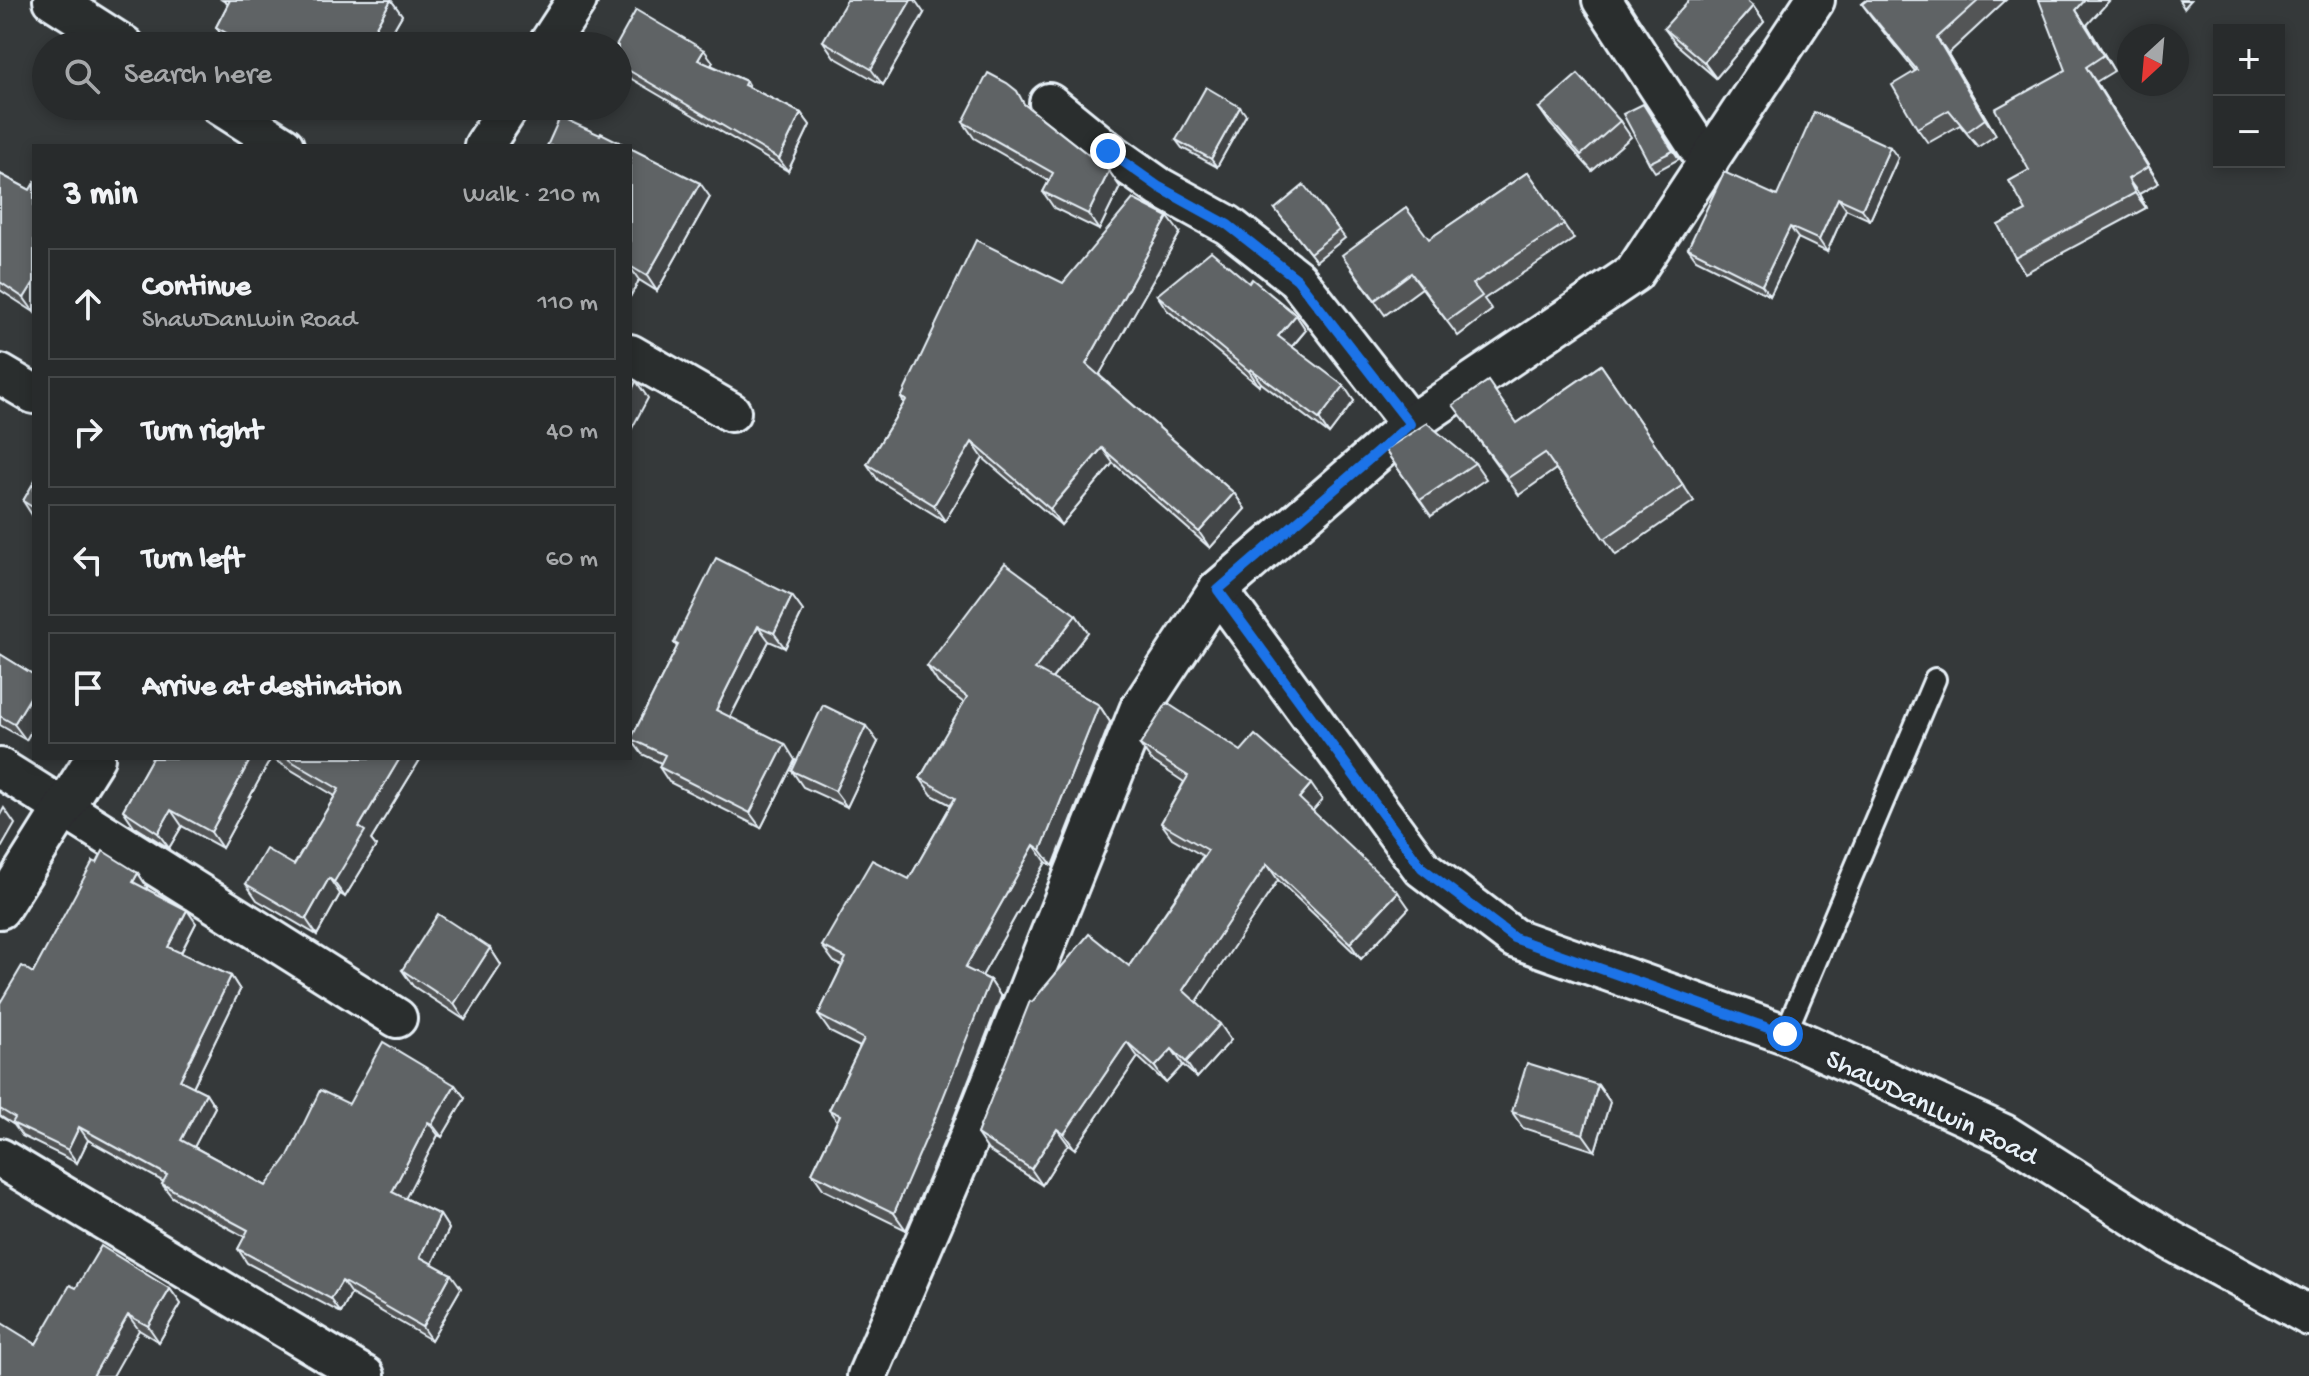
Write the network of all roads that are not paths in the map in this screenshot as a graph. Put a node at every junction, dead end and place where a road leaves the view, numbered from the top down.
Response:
1 (53, 0) edge
2 (577, 0) edge
3 (1602, 0) edge
4 (1815, 0) edge
5 (103, 32) edge
6 (556, 32) edge
7 (1049, 103) dead end
8 (243, 120) edge
9 (501, 120) edge
10 (281, 144) edge
11 (485, 144) edge
12 (1708, 163) junction
13 (632, 355) edge
14 (0, 374) edge
15 (32, 393) edge
16 (731, 412) dead end
17 (1410, 424) junction
18 (1218, 590) junction
19 (1935, 679) dead end
20 (94, 760) edge
21 (0, 768) edge
22 (64, 808) junction
23 (0, 909) edge
24 (397, 1018) dead end
25 (1785, 1034) junction
26 (0, 1158) edge
27 (2309, 1316) edge
28 (365, 1376) edge
29 (867, 1376) edge

1 - 5 street
2 - 6 street
3 - 12 street
4 - 12 street
7 - 17 street
8 - 10 street
9 - 11 street
12 - 17 street
13 - 16 street
14 - 15 street
17 - 18 street
18 - 25 street, ShawDanLwin Road
18 - 29 street
19 - 25 lane
20 - 22 street
21 - 22 street
22 - 23 street
22 - 24 street
25 - 27 street, ShawDanLwin Road
26 - 28 street

